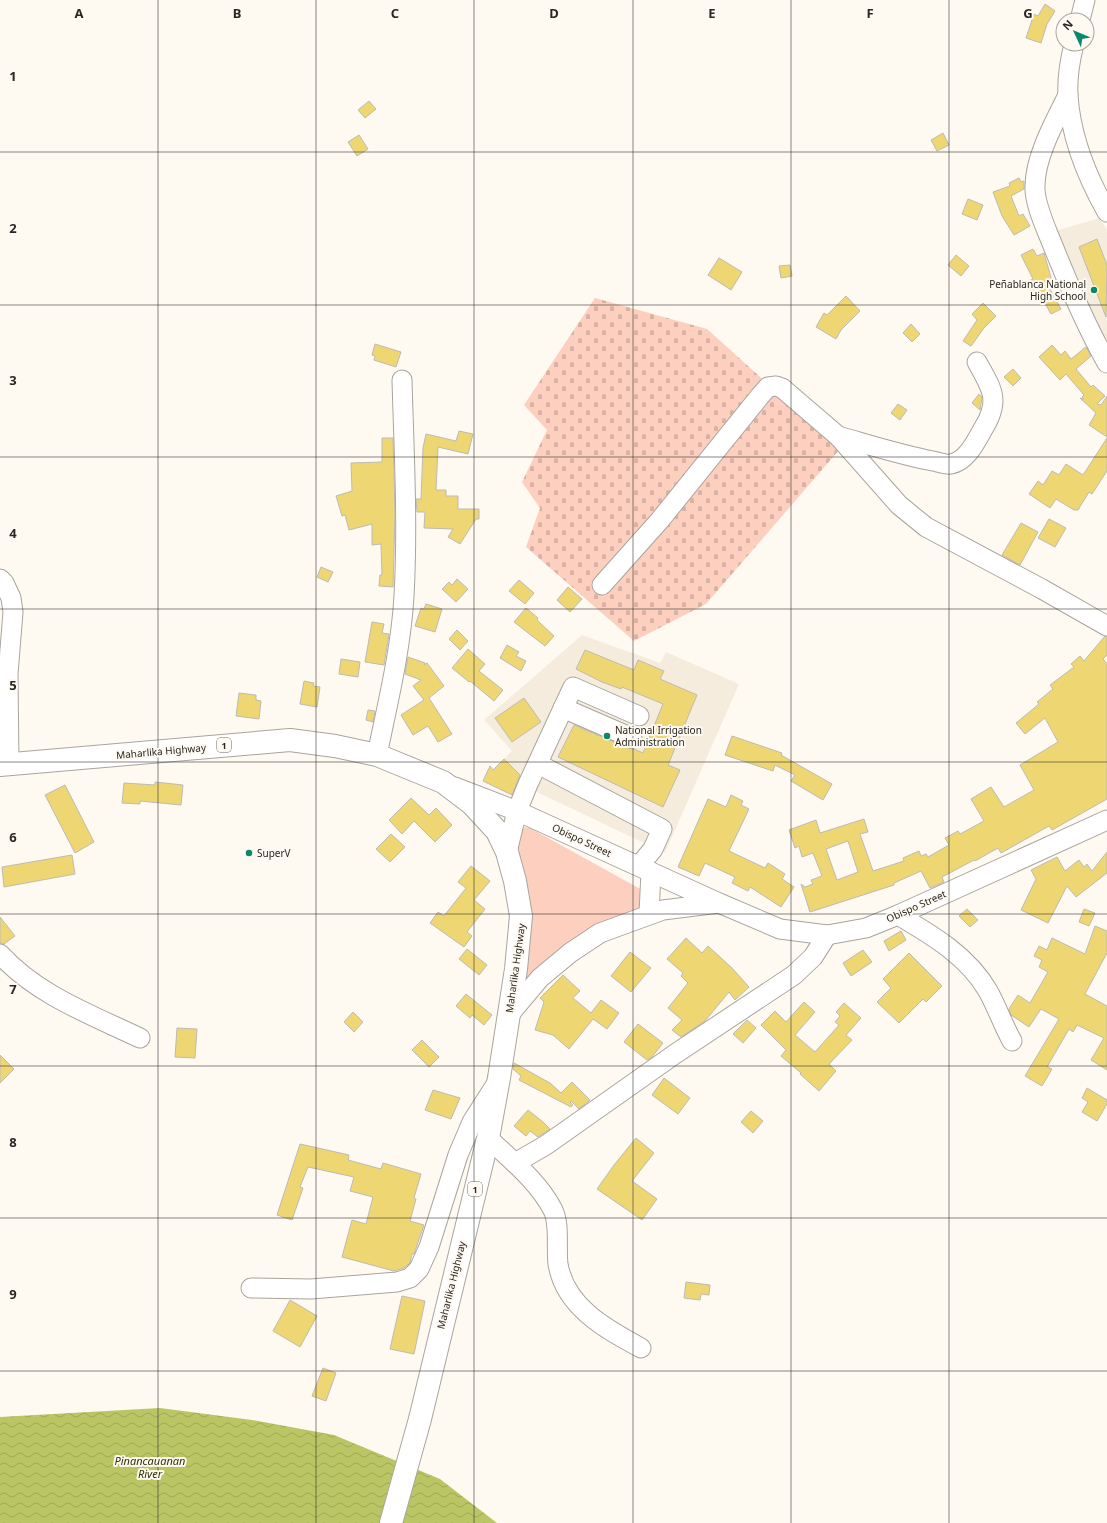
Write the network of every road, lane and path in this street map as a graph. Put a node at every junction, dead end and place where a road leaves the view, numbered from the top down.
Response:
1 (1086, 0) edge
2 (1082, 12) edge
3 (1072, 52) edge
4 (1068, 95) junction
5 (1107, 212) edge
6 (977, 362) dead end
7 (1107, 363) edge
8 (402, 380) dead end
9 (838, 436) junction
10 (0, 579) edge
11 (602, 586) dead end
12 (1107, 626) edge
13 (563, 708) junction
14 (639, 716) dead end
15 (632, 738) dead end
16 (377, 755) junction
17 (538, 764) junction
18 (5, 765) edge
19 (443, 782) junction
20 (517, 811) junction
21 (1107, 820) edge
22 (507, 852) junction
23 (645, 869) junction
24 (719, 903) junction
25 (649, 914) junction
26 (898, 914) junction
27 (827, 935) junction
28 (0, 954) edge
29 (508, 1016) junction
30 (140, 1038) dead end
31 (1012, 1041) dead end
32 (499, 1078) junction
33 (488, 1138) junction
34 (515, 1163) junction
35 (251, 1288) dead end
36 (641, 1348) dead end
37 (391, 1523) edge

1 - 2 street
3 - 4 street
4 - 5 street
4 - 7 street
6 - 9 street
8 - 16 street
9 - 11 street
9 - 12 street
10 - 18 street
13 - 14 street
13 - 15 street
13 - 17 street
16 - 18 highway, Maharlika Highway / 1
16 - 19 highway, Maharlika Highway / 1
17 - 20 street
17 - 23 street
19 - 20 street, Obispo Street
19 - 22 highway, Maharlika Highway / 1
20 - 22 street
20 - 23 street, Obispo Street
21 - 26 street, Obispo Street
22 - 29 highway, Maharlika Highway / 1
23 - 24 street, Obispo Street
23 - 25 street
24 - 25 street
24 - 27 street, Obispo Street
25 - 29 street
26 - 27 street, Obispo Street
26 - 31 street
27 - 34 street
28 - 30 street
29 - 32 highway, Maharlika Highway / 1
32 - 33 highway, Maharlika Highway / 1
32 - 35 street
33 - 34 street
33 - 37 highway, Maharlika Highway / 1
34 - 36 street

